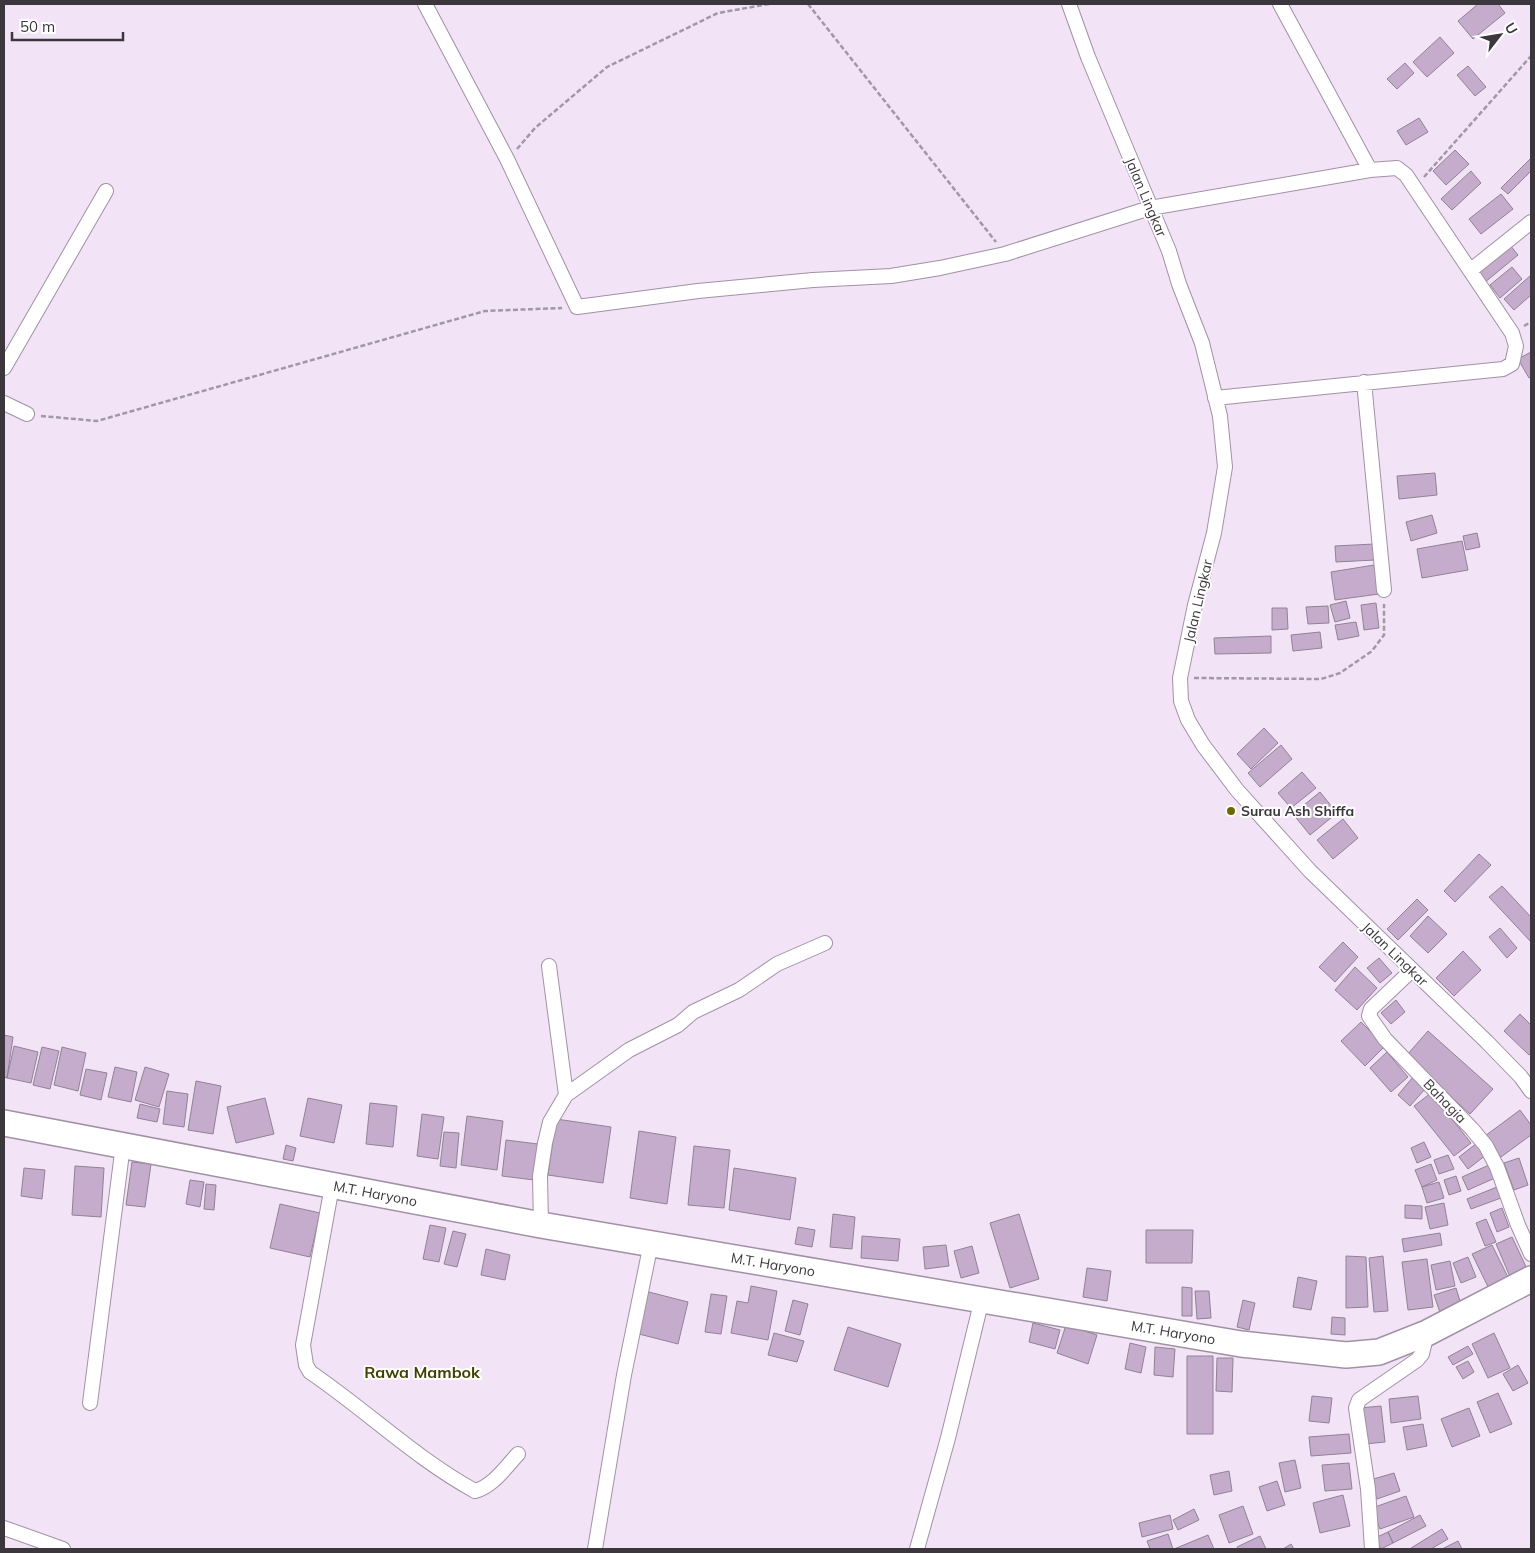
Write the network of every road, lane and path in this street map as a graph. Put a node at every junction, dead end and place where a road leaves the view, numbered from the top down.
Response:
1 (425, 4) edge
2 (770, 4) edge
3 (808, 4) edge
4 (1069, 4) edge
5 (1280, 4) edge
6 (1531, 56) edge
7 (507, 159) junction
8 (1370, 170) junction
9 (1415, 188) junction
10 (106, 191) dead end
11 (1150, 208) junction
12 (1531, 222) edge
13 (1005, 254) junction
14 (1471, 270) junction
15 (577, 307) junction
16 (4, 368) edge
17 (1364, 382) junction
18 (1215, 398) junction
19 (4, 403) edge
20 (27, 414) joint
21 (1384, 590) joint
22 (1180, 678) junction
23 (825, 943) dead end
24 (548, 966) dead end
25 (1412, 970) junction
26 (1531, 1090) edge
27 (566, 1095) junction
28 (4, 1123) edge
29 (123, 1145) junction
30 (332, 1186) junction
31 (541, 1226) junction
32 (651, 1243) junction
33 (1531, 1254) edge
34 (1531, 1279) edge
35 (982, 1299) junction
36 (1427, 1333) junction
37 (90, 1403) dead end
38 (518, 1454) dead end
39 (4, 1528) edge
40 (62, 1549) edge
41 (596, 1549) edge
42 (917, 1549) edge
43 (1372, 1549) edge

1 - 7 street
2 - 7 path
3 - 13 path
4 - 11 street, Jalan Lingkar
5 - 8 street
6 - 9 path
7 - 15 street
8 - 9 street
8 - 11 street
9 - 14 street
10 - 16 street
11 - 13 street
11 - 18 street, Jalan Lingkar
12 - 14 street
13 - 15 street
14 - 17 street
15 - 20 path
17 - 18 street
17 - 21 street
18 - 22 street, Jalan Lingkar
19 - 20 street
21 - 22 path
22 - 25 street, Jalan Lingkar
23 - 27 street
24 - 27 street
25 - 26 street, Jalan Lingkar
25 - 33 street, Bahagia
27 - 31 street
28 - 29 highway, M.T. Haryono
29 - 30 highway, M.T. Haryono
29 - 37 street
30 - 31 highway, M.T. Haryono
30 - 38 street
31 - 32 highway, M.T. Haryono
32 - 35 highway, M.T. Haryono
32 - 41 street
34 - 36 highway, M.T. Haryono
35 - 36 highway, M.T. Haryono
35 - 42 street
36 - 43 street
39 - 40 street

